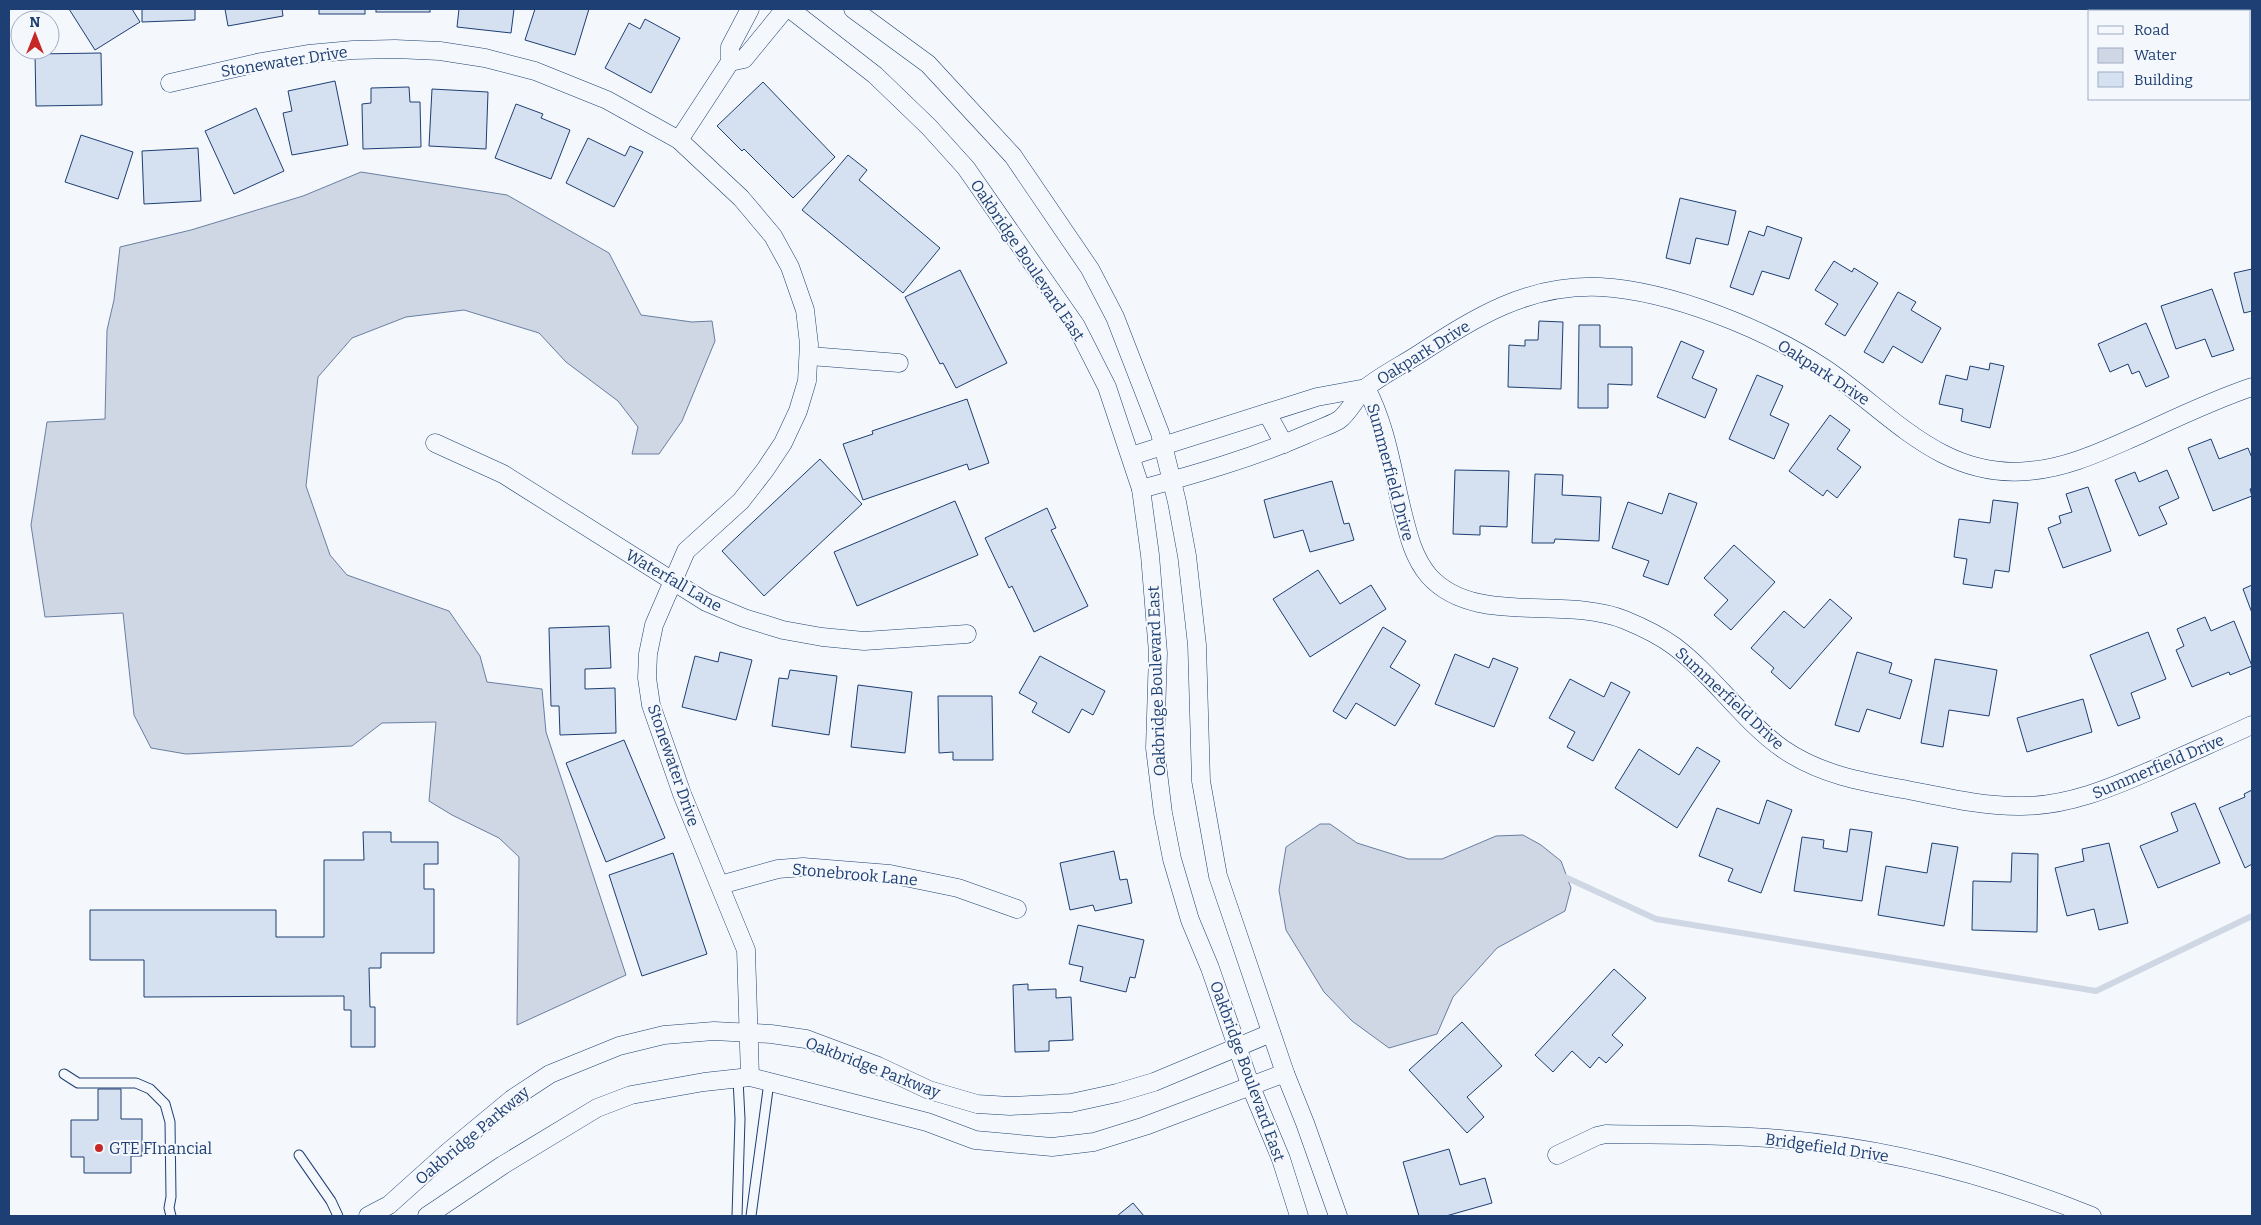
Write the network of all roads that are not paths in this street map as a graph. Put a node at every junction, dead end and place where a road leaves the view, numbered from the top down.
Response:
1 (750, 9) edge
2 (785, 9) edge
3 (790, 9) edge
4 (853, 9) edge
5 (730, 62) junction
6 (170, 83) dead end
7 (680, 140) junction
8 (810, 356) junction
9 (899, 363) dead end
10 (1366, 388) junction
11 (2252, 388) edge
12 (1267, 413) junction
13 (435, 443) dead end
14 (1284, 444) junction
15 (1164, 446) junction
16 (1131, 456) junction
17 (1172, 480) junction
18 (1141, 489) junction
19 (672, 580) junction
20 (967, 634) dead end
21 (2252, 725) edge
22 (720, 885) junction
23 (1017, 909) dead end
24 (749, 1033) junction
25 (1271, 1033) junction
26 (1236, 1048) junction
27 (1285, 1073) junction
28 (64, 1074) dead end
29 (744, 1078) junction
30 (769, 1082) junction
31 (1251, 1087) junction
32 (299, 1155) dead end
33 (1557, 1155) dead end
34 (172, 1216) edge
35 (338, 1216) edge
36 (368, 1216) edge
37 (427, 1216) edge
38 (736, 1216) edge
39 (751, 1216) edge
40 (1299, 1216) edge
41 (1338, 1216) edge
42 (2092, 1216) edge

1 - 5 street
2 - 5 street
3 - 16 street, Oakbridge Boulevard East
4 - 15 street
5 - 7 street
6 - 7 street, Stonewater Drive
7 - 8 street, Stonewater Drive
8 - 9 street
8 - 19 street, Stonewater Drive
10 - 11 street, Oakpark Drive
10 - 12 street, Oakpark Drive
10 - 14 street, Oakpark Drive
10 - 21 street, Summerfield Drive
12 - 14 street
12 - 15 street, Oakpark Drive
13 - 19 street, Waterfall Lane
14 - 17 street, Oakpark Drive
15 - 16 street, Oakpark Drive
15 - 17 street
16 - 18 street, Oakbridge Boulevard East
17 - 18 street, Oakpark Drive
17 - 25 street
18 - 26 street, Oakbridge Boulevard East
19 - 20 street, Waterfall Lane
19 - 22 street, Stonewater Drive
22 - 23 street, Stonebrook Lane
22 - 24 street, Stonewater Drive
24 - 26 street, Oakbridge Parkway
24 - 29 street, Stonewater Drive
24 - 36 street, Oakbridge Parkway
25 - 26 street, Oakbridge Parkway
25 - 27 street
26 - 31 street, Oakbridge Boulevard East
27 - 31 street, Oakbridge Parkway
27 - 41 street
28 - 34 lane
29 - 30 street, Oakbridge Parkway
29 - 37 street, Oakbridge Parkway
29 - 38 lane
30 - 31 street, Oakbridge Parkway
30 - 39 lane
31 - 40 street, Oakbridge Boulevard East
32 - 35 lane
33 - 42 street, Bridgefield Drive

